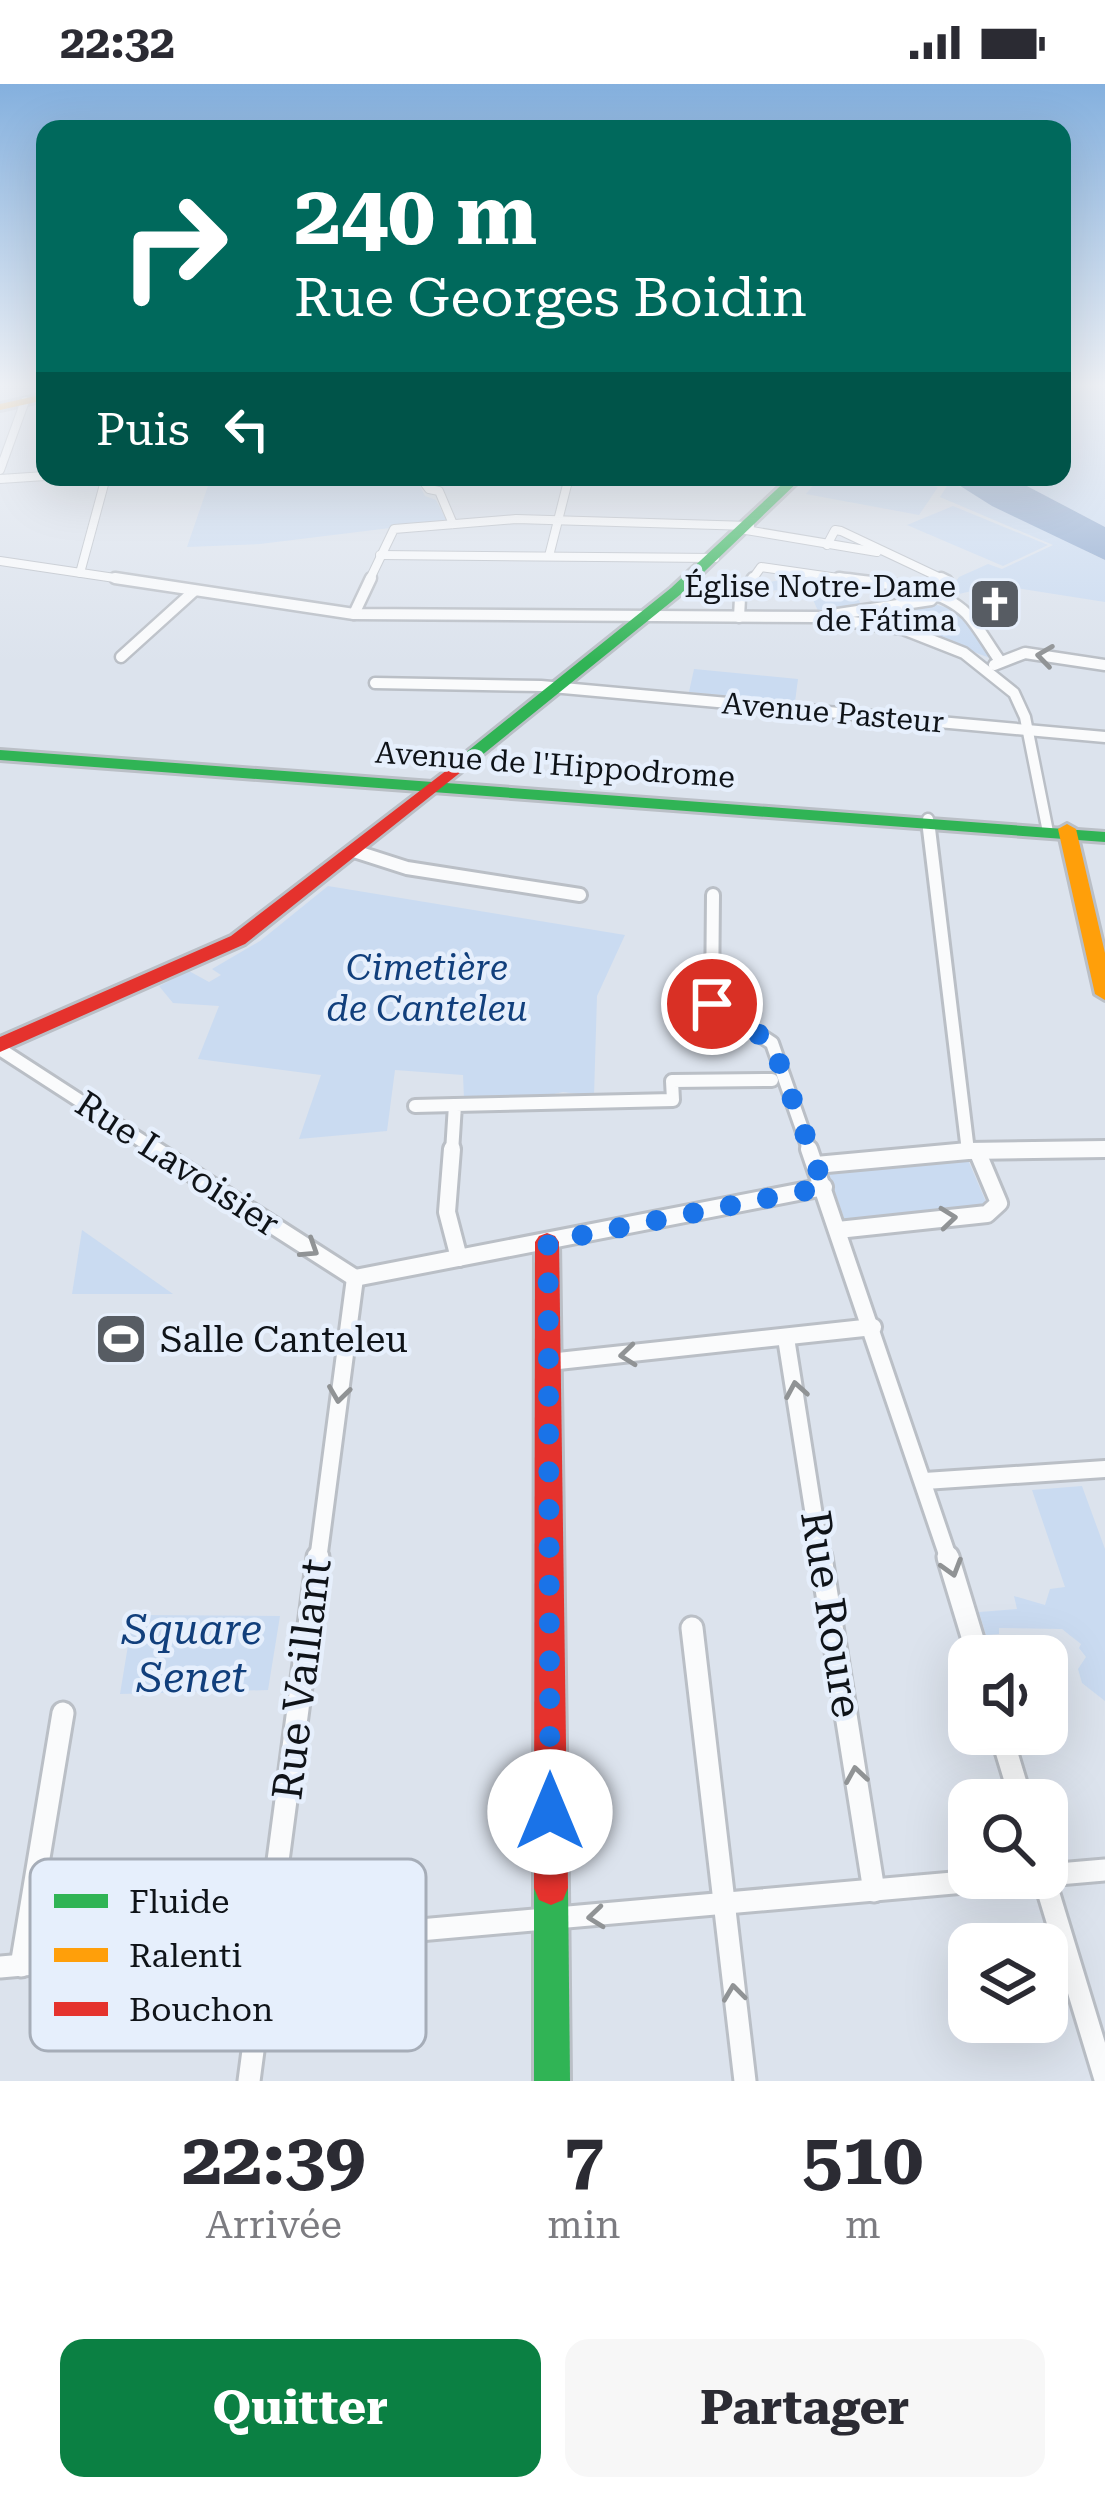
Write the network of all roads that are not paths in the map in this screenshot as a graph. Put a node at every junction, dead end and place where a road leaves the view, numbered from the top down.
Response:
1 (104, 486) edge
2 (426, 486) edge
3 (567, 486) edge
4 (788, 486) edge
5 (558, 520) junction
6 (453, 524) junction
7 (748, 528) junction
8 (380, 555) junction
9 (549, 556) junction
10 (715, 558) junction
11 (0, 561) edge
12 (80, 573) junction
13 (194, 591) junction
14 (938, 596) junction
15 (354, 614) junction
16 (649, 616) junction
17 (739, 617) junction
18 (835, 618) junction
19 (121, 657) dead end
20 (1000, 661) junction
21 (1105, 665) edge
22 (988, 668) junction
23 (375, 683) dead end
24 (560, 688) junction
25 (1027, 730) junction
26 (1105, 737) edge
27 (0, 753) edge
28 (436, 784) junction
29 (929, 821) junction
30 (1057, 831) junction
31 (1105, 834) edge
32 (354, 851) junction
33 (713, 895) dead end
34 (580, 896) dead end
35 (1105, 994) edge
36 (0, 1047) edge
37 (772, 1080) dead end
38 (455, 1105) junction
39 (415, 1106) dead end
40 (1105, 1149) edge
41 (973, 1152) junction
42 (816, 1166) junction
43 (824, 1187) junction
44 (838, 1230) junction
45 (548, 1242) junction
46 (459, 1258) junction
47 (355, 1278) junction
48 (872, 1328) junction
49 (786, 1338) junction
50 (549, 1362) junction
51 (1105, 1469) edge
52 (925, 1481) junction
53 (692, 1628) dead end
54 (972, 1635) edge
55 (63, 1713) dead end
56 (32, 1859) edge
57 (278, 1859) edge
58 (1105, 1870) edge
59 (30, 1871) edge
60 (1068, 1874) edge
61 (948, 1884) edge
62 (874, 1891) junction
63 (1053, 1899) edge
64 (724, 1905) junction
65 (551, 1922) junction
66 (426, 1932) edge
67 (10, 1966) edge
68 (253, 2051) edge
69 (1105, 2079) edge
70 (249, 2081) edge
71 (552, 2081) edge
72 (745, 2081) edge

1 - 12 street
2 - 6 street
3 - 5 street
4 - 7 street
5 - 6 street
5 - 7 street
5 - 9 street
6 - 8 street
7 - 10 street
7 - 14 street
8 - 9 street
8 - 15 street
9 - 10 street
10 - 16 street
11 - 12 street
12 - 13 street
13 - 15 street
13 - 19 street
14 - 17 street
14 - 18 street
14 - 20 street
15 - 16 street
16 - 17 street
16 - 24 street
17 - 18 street
18 - 22 street
21 -> 20 street
20 - 22 street
22 - 25 street
23 - 24 street, Avenue Pasteur
24 - 25 street, Avenue Pasteur
24 - 28 street
25 - 26 street, Avenue Pasteur
25 - 30 street
27 - 28 street, Avenue de l'Hippodrome
28 - 29 street, Avenue de l'Hippodrome
28 - 32 street
29 - 30 street, Avenue de l'Hippodrome
29 - 41 street
30 - 31 street, Avenue de l'Hippodrome
30 - 35 street
32 - 34 street
32 - 36 street
33 - 42 street
36 -> 47 street, Rue Lavoisier
37 - 38 street
38 - 39 street
38 - 46 street
40 - 41 street
41 - 42 street
44 -> 41 street
42 - 43 street
43 - 44 street
43 - 45 street
44 - 48 street
45 - 46 street
45 - 50 street
46 - 47 street
47 -> 57 street, Rue Vaillant
48 - 49 street
48 - 52 street
49 -> 50 street
62 -> 49 street, Rue Roure
50 - 65 street
51 - 52 street
52 -> 54 street
53 - 64 street
55 - 56 street
58 - 60 street
59 - 67 street
61 - 62 street
62 - 64 street
63 - 69 street
64 -> 65 street
72 -> 64 street
65 - 66 street
65 - 71 street
68 - 70 street, Rue Vaillant

